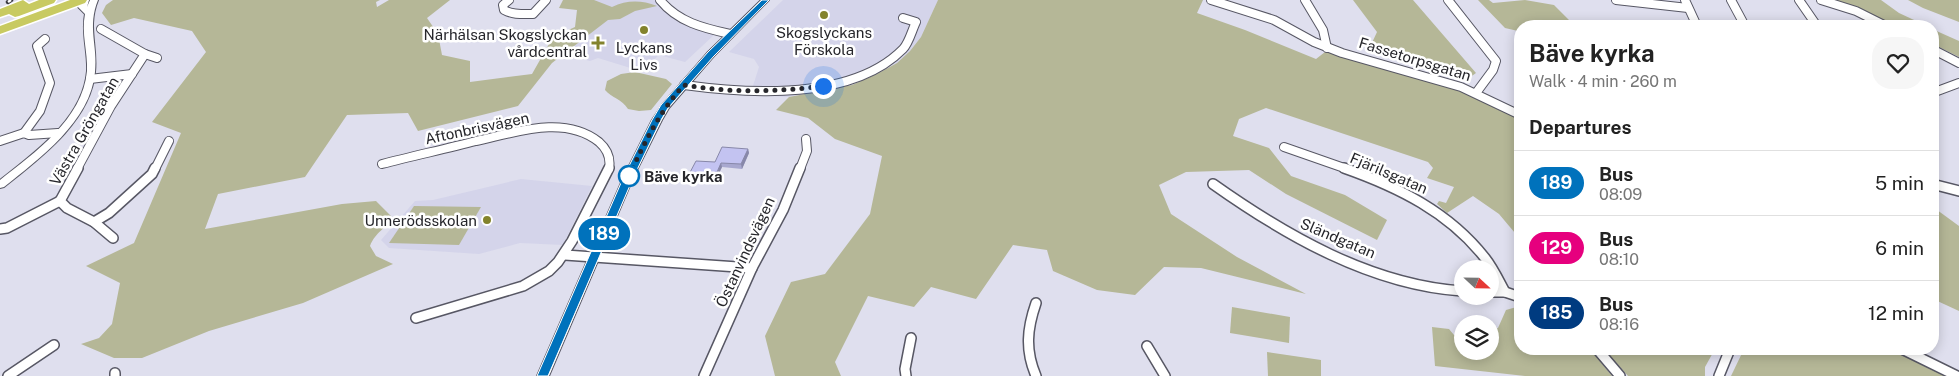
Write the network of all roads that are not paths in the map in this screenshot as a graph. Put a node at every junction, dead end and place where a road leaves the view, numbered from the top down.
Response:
1 (34, 0) edge
2 (50, 0) edge
3 (94, 0) edge
4 (509, 0) edge
5 (546, 0) edge
6 (660, 0) edge
7 (765, 0) edge
8 (1211, 0) edge
9 (1305, 0) edge
10 (1448, 0) edge
11 (1616, 0) edge
12 (1685, 0) edge
13 (1731, 0) edge
14 (1799, 0) edge
15 (1821, 0) edge
16 (84, 5) edge
17 (1688, 8) junction
18 (0, 13) edge
19 (903, 18) dead end
20 (0, 19) edge
21 (1694, 20) edge
22 (1742, 20) edge
23 (1813, 20) edge
24 (1874, 20) edge
25 (101, 29) dead end
26 (0, 30) edge
27 (730, 34) junction
28 (45, 39) dead end
29 (1327, 48) junction
30 (1939, 53) edge
31 (146, 54) junction
32 (157, 58) dead end
33 (1959, 62) edge
34 (132, 74) junction
35 (90, 79) junction
36 (1959, 83) edge
37 (684, 85) junction
38 (1939, 90) edge
39 (1476, 94) junction
40 (1514, 112) edge
41 (24, 133) junction
42 (58, 133) junction
43 (806, 139) dead end
44 (0, 141) edge
45 (169, 141) dead end
46 (1284, 147) dead end
47 (382, 164) dead end
48 (1213, 184) dead end
49 (0, 185) edge
50 (1939, 186) edge
51 (1959, 191) edge
52 (60, 202) junction
53 (94, 222) junction
54 (0, 229) edge
55 (113, 238) dead end
56 (565, 255) junction
57 (595, 257) junction
58 (752, 268) junction
59 (1454, 291) edge
60 (1499, 292) edge
61 (1505, 292) junction
62 (1514, 295) edge
63 (1036, 303) dead end
64 (416, 318) dead end
65 (911, 338) dead end
66 (54, 345) dead end
67 (1147, 346) dead end
68 (1602, 355) edge
69 (1727, 355) edge
70 (1913, 355) edge
71 (8, 376) edge
72 (542, 376) edge
73 (704, 376) edge
74 (906, 376) edge
75 (1036, 376) edge
76 (1165, 376) edge
77 (1620, 376) edge
78 (1718, 376) edge
79 (1957, 376) edge

1 - 18 highway
2 - 20 highway
3 - 16 street
4 - 5 street
6 - 27 street
7 - 27 street
8 - 29 street
9 - 29 street
10 - 39 street
11 - 17 street
12 - 17 street
13 - 22 street
14 - 23 street
15 - 24 street
16 - 26 highway
16 - 35 street
17 - 21 street
19 - 37 street
25 - 31 street
27 - 37 street
28 - 41 street
29 - 39 street, Fassetorpsgatan
30 - 33 street
31 - 32 street
31 - 34 street, Västra Gröngatan
34 - 35 street, Västra Gröngatan
34 - 52 street, Västra Gröngatan
35 - 42 street
36 - 38 street
37 - 57 street
39 - 40 street, Fassetorpsgatan
41 - 42 street
41 - 44 street
42 - 49 street
43 - 58 street, Östanvindsvägen
45 - 53 street
46 - 61 street, Fjärilsgatan
47 - 56 street, Aftonbrisvägen
48 - 59 street, Sländgatan
50 - 51 street
52 - 53 street, Västra Gröngatan
52 - 54 street, Västra Gröngatan
53 - 55 street, Västra Gröngatan
56 - 57 street
56 - 64 street
57 - 58 street
57 - 72 street
58 - 73 street, Östanvindsvägen
60 - 61 street
61 - 62 street
63 - 75 street
65 - 74 street
66 - 71 street
67 - 76 street
68 - 77 street
69 - 78 street
70 - 79 street

